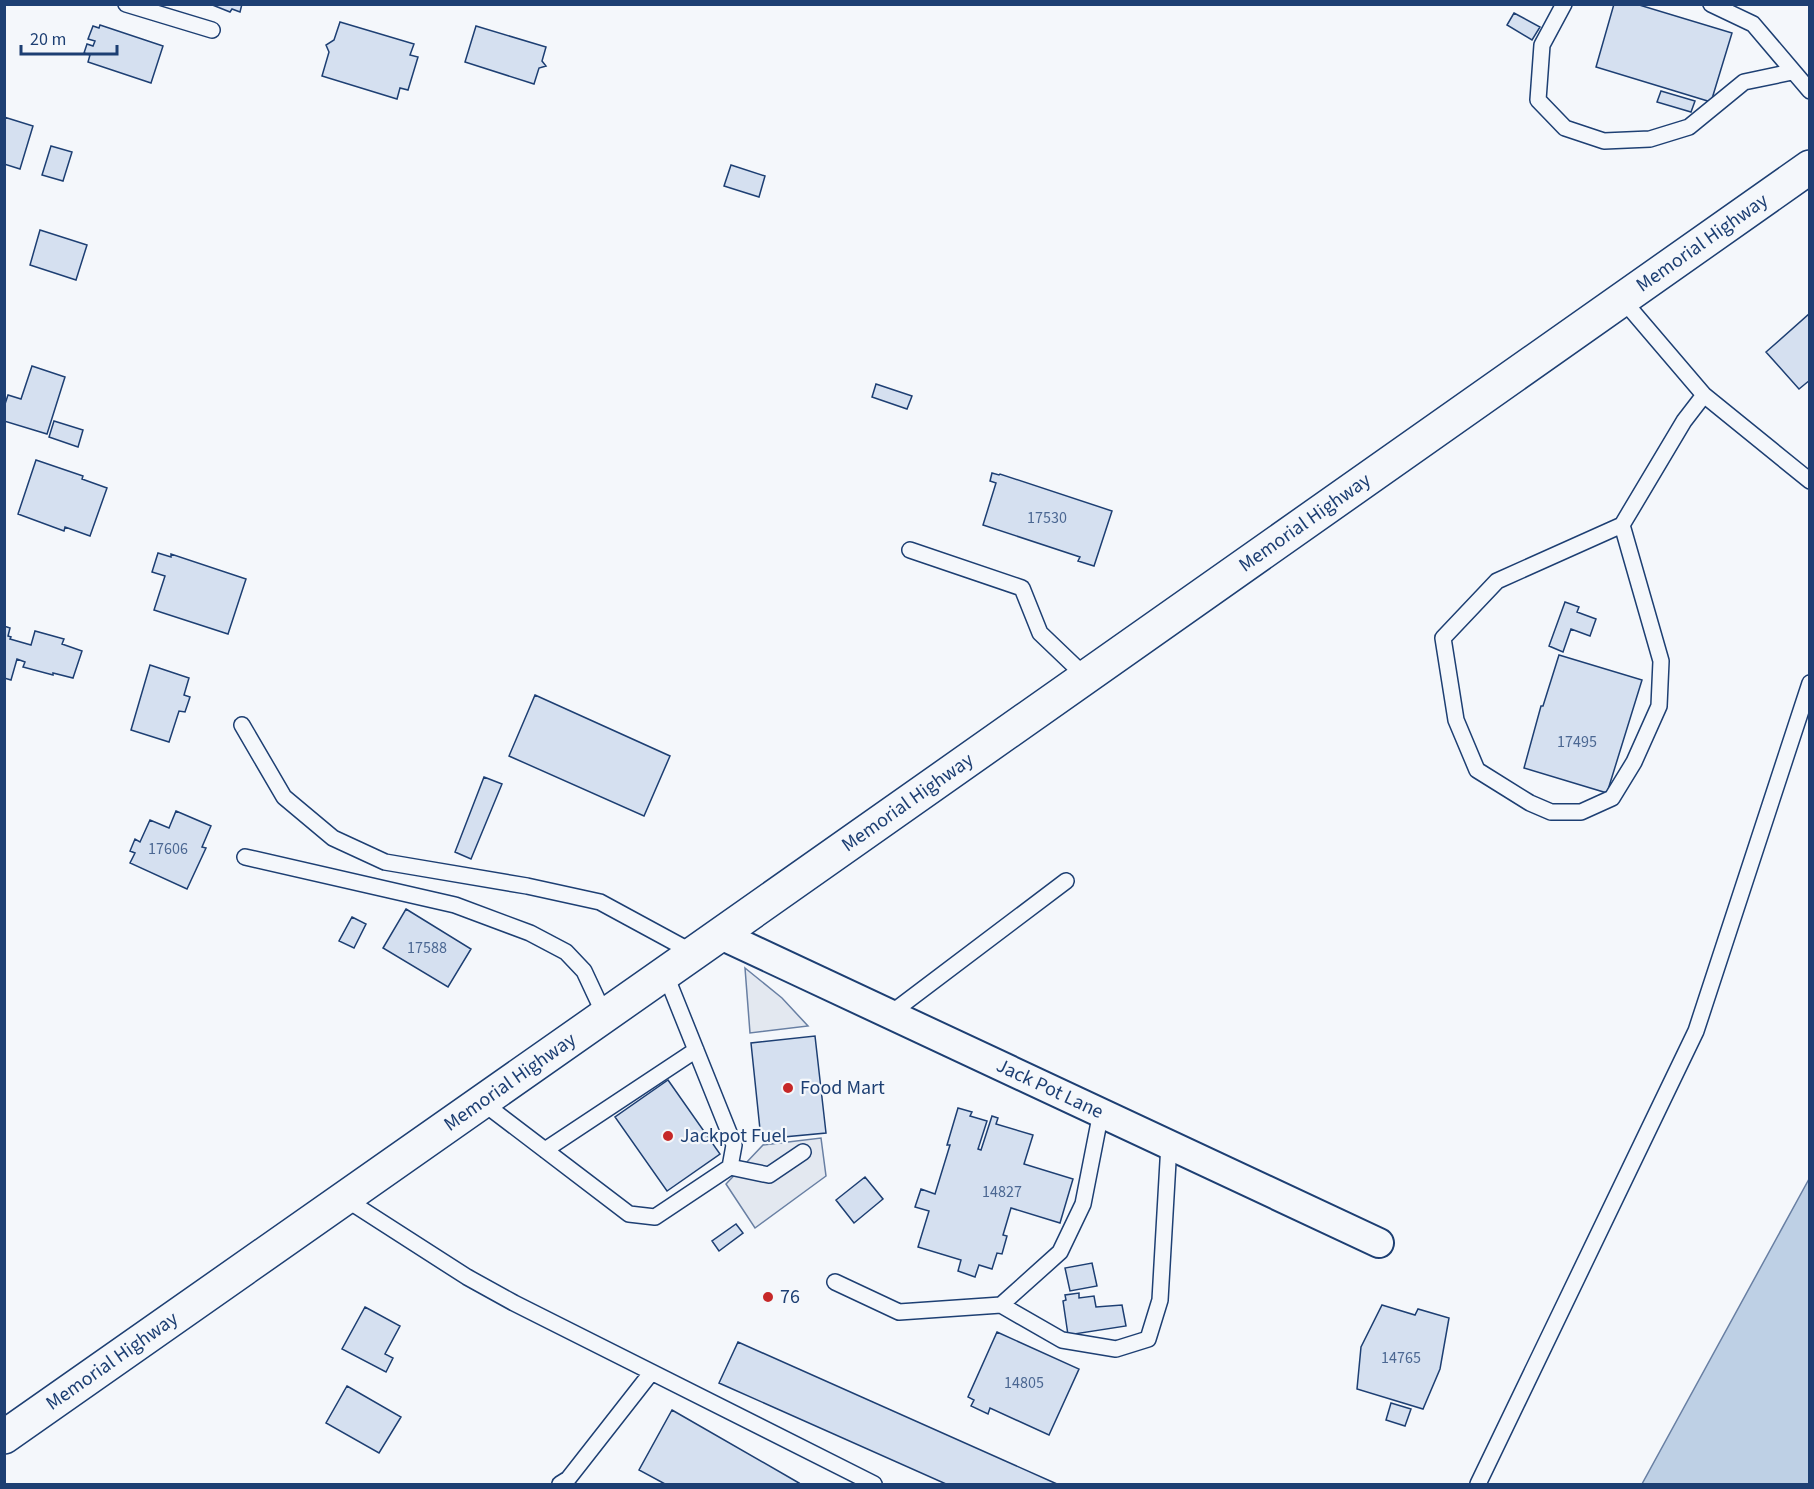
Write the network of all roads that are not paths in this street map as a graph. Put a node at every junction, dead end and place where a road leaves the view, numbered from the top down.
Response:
1 (126, 4) edge
2 (1564, 4) edge
3 (1711, 4) edge
4 (212, 30) dead end
5 (1792, 72) junction
6 (1809, 91) edge
7 (1809, 167) edge
8 (1622, 299) junction
9 (1704, 395) junction
10 (1809, 481) edge
11 (1622, 525) junction
12 (910, 550) dead end
13 (1086, 677) junction
14 (1809, 683) edge
15 (242, 725) dead end
16 (245, 857) dead end
17 (1066, 881) dead end
18 (721, 935) junction
19 (694, 953) junction
20 (665, 974) junction
21 (890, 1014) junction
22 (605, 1016) junction
23 (696, 1050) junction
24 (482, 1102) junction
25 (1101, 1112) junction
26 (1170, 1144) junction
27 (545, 1150) junction
28 (803, 1152) dead end
29 (730, 1167) junction
30 (344, 1198) junction
31 (1379, 1243) dead end
32 (835, 1282) dead end
33 (1001, 1305) junction
34 (651, 1373) junction
35 (4, 1437) edge
36 (560, 1485) edge
37 (874, 1485) edge
38 (1478, 1485) edge

1 - 4 lane
2 - 5 lane
3 - 5 lane
5 - 6 lane
7 - 8 main road, Memorial Highway
8 - 9 lane
8 - 13 main road, Memorial Highway
9 - 10 lane
9 - 11 lane
11 - 11 lane
12 - 13 lane
13 - 18 main road, Memorial Highway
14 - 38 lane
15 - 19 lane
16 - 22 lane
17 - 21 lane
18 - 19 main road, Memorial Highway
18 - 21 street, Jack Pot Lane
19 - 20 main road, Memorial Highway
20 - 22 main road, Memorial Highway
20 - 23 lane
21 - 25 street, Jack Pot Lane
22 - 24 main road, Memorial Highway
23 - 27 lane
23 - 29 lane
24 - 27 lane
24 - 30 main road, Memorial Highway
25 - 26 street, Jack Pot Lane
25 - 33 lane
26 - 31 street, Jack Pot Lane
26 - 33 lane
27 - 29 lane
28 - 29 lane
30 - 34 lane
30 - 35 main road, Memorial Highway
32 - 33 lane
34 - 36 lane
34 - 37 lane

